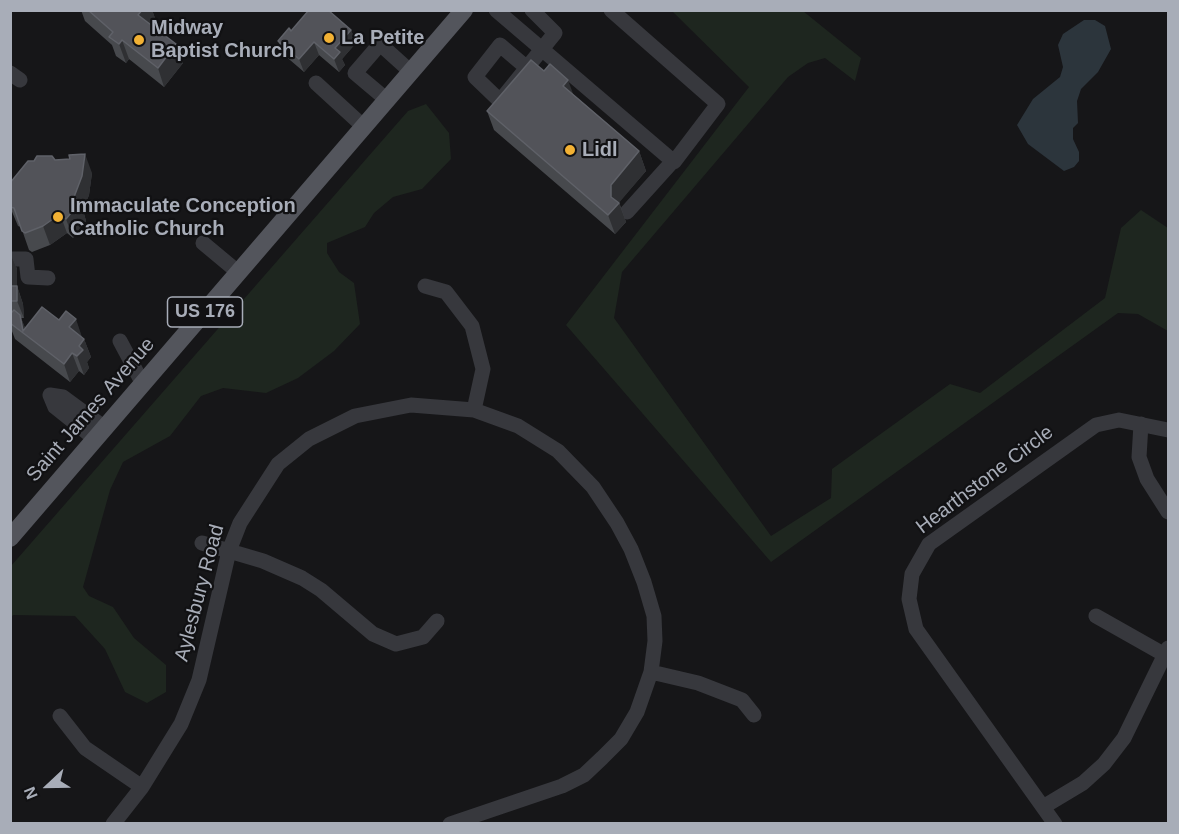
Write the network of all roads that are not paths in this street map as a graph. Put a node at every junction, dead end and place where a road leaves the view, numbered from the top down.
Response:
1 (464, 10) edge
2 (496, 10) edge
3 (532, 10) edge
4 (611, 10) edge
5 (543, 49) junction
6 (526, 68) edge
7 (411, 72) junction
8 (316, 83) dead end
9 (387, 100) junction
10 (364, 127) junction
11 (673, 161) junction
12 (627, 212) dead end
13 (203, 243) dead end
14 (10, 259) edge
15 (239, 273) junction
16 (48, 278) dead end
17 (425, 286) dead end
18 (120, 341) dead end
19 (143, 384) junction
20 (474, 410) junction
21 (1141, 424) junction
22 (1168, 430) edge
23 (1168, 512) edge
24 (10, 537) edge
25 (202, 543) dead end
26 (229, 551) junction
27 (1096, 616) dead end
28 (437, 621) dead end
29 (1167, 652) edge
30 (651, 672) junction
31 (754, 715) dead end
32 (60, 716) dead end
33 (142, 788) junction
34 (1043, 807) junction
35 (113, 824) edge
36 (450, 824) edge
37 (1055, 824) edge

1 - 7 main road, Saint James Avenue / US 176
2 - 5 street
3 - 5 street
4 - 11 street
5 - 6 street
5 - 11 street
7 - 9 main road, Saint James Avenue / US 176
7 - 9 street
8 - 10 street
9 - 10 main road, Saint James Avenue / US 176
10 - 15 main road, Saint James Avenue / US 176
11 - 12 street
13 - 15 street
14 - 16 street
15 - 19 main road, Saint James Avenue / US 176
17 - 20 street
18 - 19 street
19 - 24 main road, Saint James Avenue / US 176
20 - 26 street, Aylesbury Road
20 - 30 street, Aylesbury Road
21 - 22 street, Hearthstone Circle
21 - 23 street
21 - 34 street, Hearthstone Circle
25 - 26 street
26 - 28 street
26 - 33 street, Aylesbury Road
27 - 29 street
29 - 34 street
30 - 31 street
30 - 36 street, Aylesbury Road
32 - 33 street
33 - 35 street, Aylesbury Road
34 - 37 street, Hearthstone Circle

